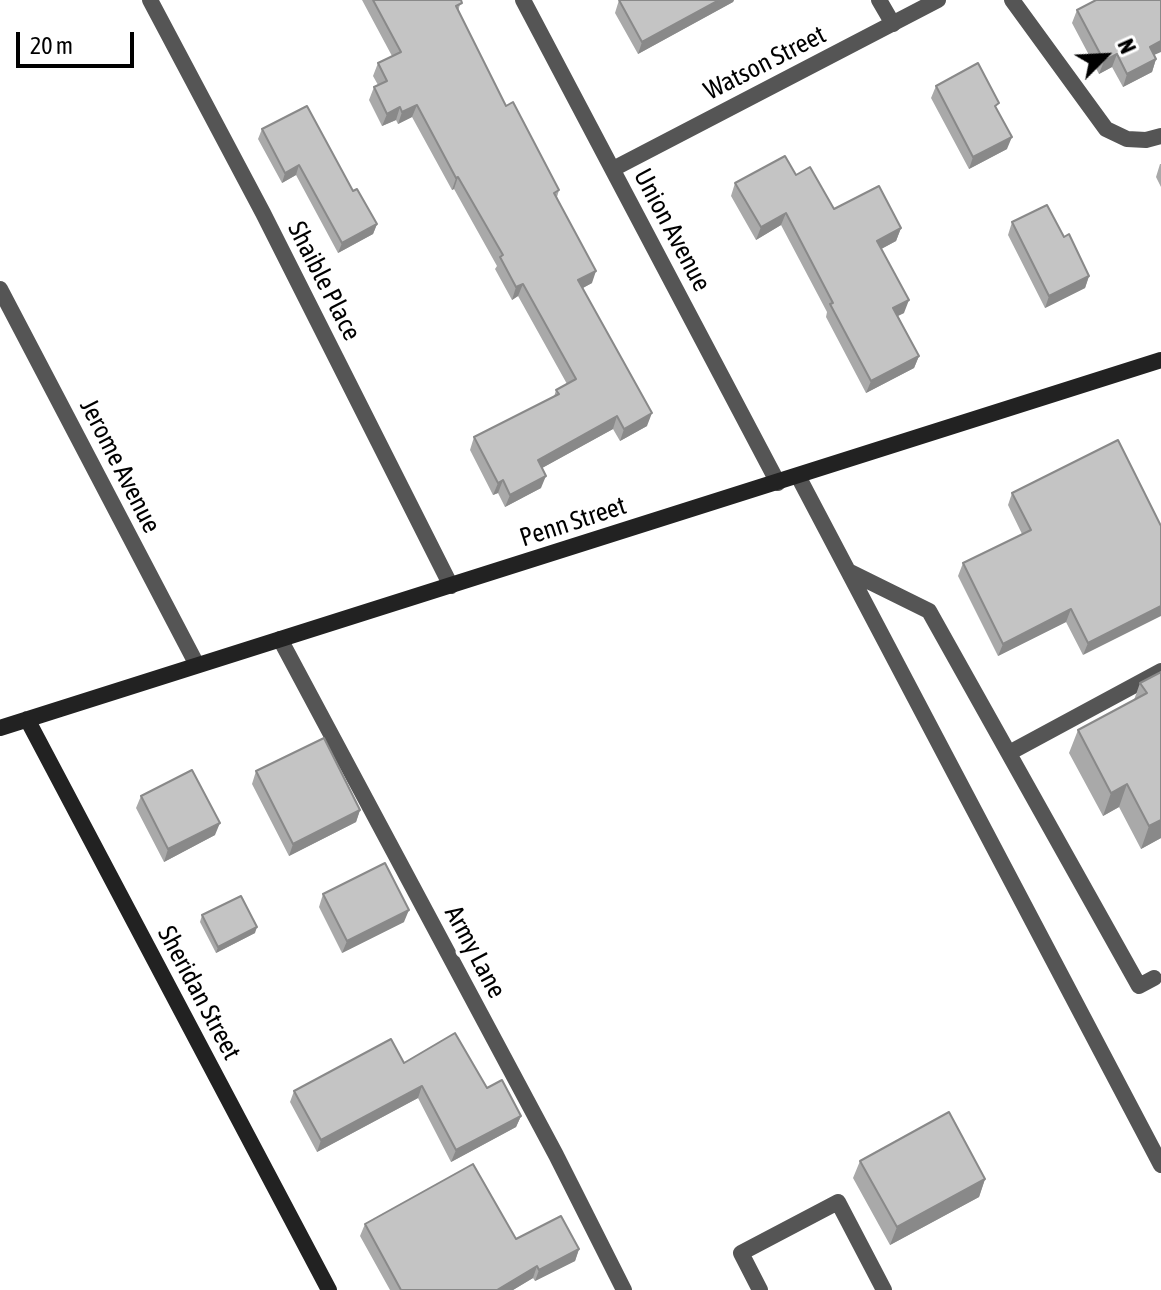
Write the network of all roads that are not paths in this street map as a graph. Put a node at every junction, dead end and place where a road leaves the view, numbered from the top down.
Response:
1 (150, 0) edge
2 (523, 0) edge
3 (879, 0) edge
4 (938, 0) edge
5 (1012, 0) edge
6 (893, 24) junction
7 (1161, 136) edge
8 (613, 169) junction
9 (0, 289) edge
10 (1161, 360) edge
11 (798, 476) junction
12 (778, 483) junction
13 (848, 571) junction
14 (451, 586) junction
15 (280, 639) junction
16 (197, 665) junction
17 (1161, 671) edge
18 (27, 719) junction
19 (0, 728) edge
20 (1009, 753) junction
21 (1154, 978) dead end
22 (1161, 1165) edge
23 (329, 1290) edge
24 (624, 1290) edge
25 (760, 1290) edge
26 (884, 1290) edge

1 - 14 street, Shaible Place
2 - 8 street, Union Avenue
3 - 6 street
4 - 6 street, Watson Street
5 - 7 street
6 - 8 street, Watson Street
8 - 12 street, Union Avenue
9 - 16 street, Jerome Avenue
10 - 11 street, Penn Street
11 - 12 street, Penn Street
11 - 13 street
12 - 14 street, Penn Street
13 - 20 street
13 - 22 street
14 - 15 street, Penn Street
15 - 16 street, Penn Street
15 - 24 street, Army Lane
16 - 18 street, Penn Street
17 - 20 street
18 - 19 street, Penn Street
18 - 23 street, Sheridan Street
20 - 21 street
25 - 26 street

